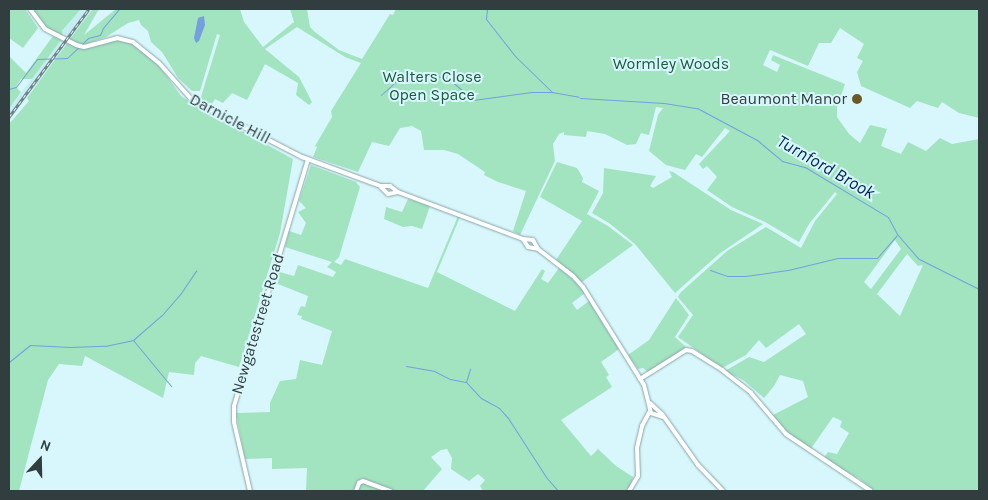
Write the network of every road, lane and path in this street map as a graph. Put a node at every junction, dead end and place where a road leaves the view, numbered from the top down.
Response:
1 (30, 9) edge
2 (308, 160) junction
3 (528, 242) junction
4 (534, 246) junction
5 (640, 379) junction
6 (653, 409) junction
7 (654, 414) junction
8 (663, 417) junction
9 (646, 418) junction
10 (250, 491) edge
11 (356, 491) edge
12 (392, 491) edge
13 (629, 491) edge
14 (723, 491) edge
15 (871, 491) edge

1 - 2 street, Darnicle Hill
2 - 3 street, Darnicle Hill
2 - 10 street, Newgatestreet Road
3 - 4 street
3 - 4 street
4 - 5 street
5 - 6 street
5 - 15 street
6 - 7 street
6 - 8 street
6 - 9 street
7 - 8 street
7 - 9 street
8 - 14 street
9 - 13 street
11 - 12 street

